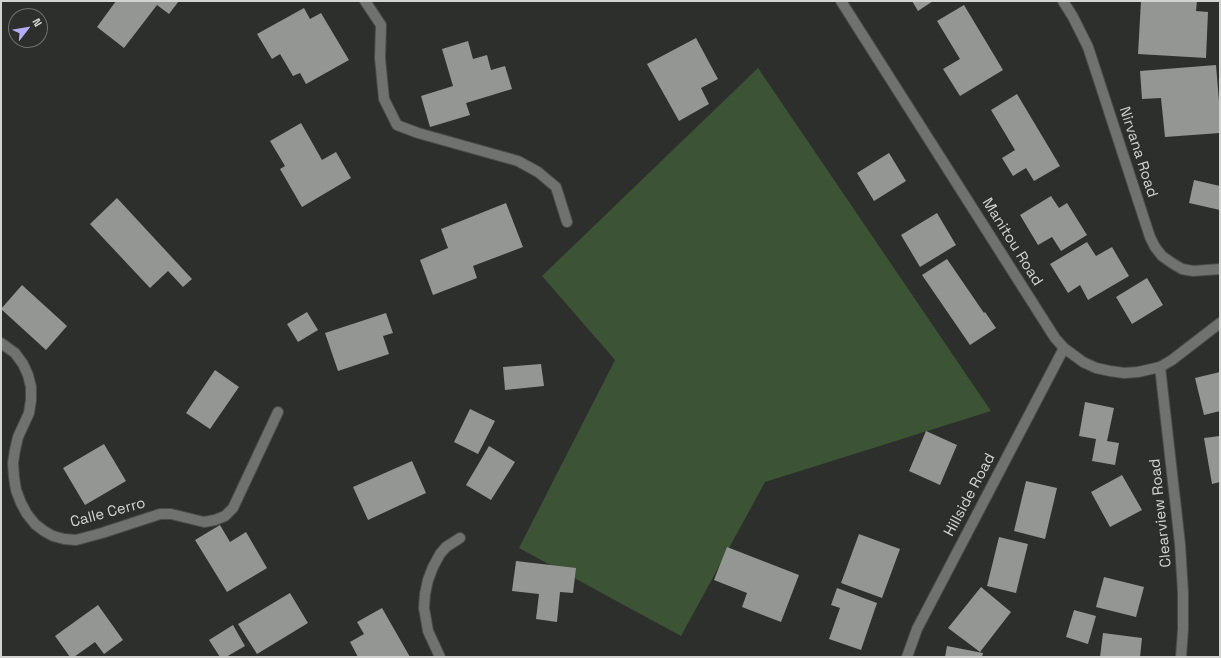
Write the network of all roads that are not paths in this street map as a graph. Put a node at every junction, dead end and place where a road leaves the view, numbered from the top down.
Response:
1 (365, 1) edge
2 (841, 1) edge
3 (1062, 1) edge
4 (567, 222) dead end
5 (1220, 269) edge
6 (1220, 323) edge
7 (1, 343) edge
8 (1064, 348) junction
9 (1160, 367) junction
10 (278, 412) dead end
11 (460, 538) dead end
12 (440, 657) edge
13 (907, 657) edge
14 (1181, 657) edge

1 - 4 street
2 - 8 street, Manitou Road
3 - 5 street, Nirvana Road
6 - 9 street, Manitou Road
7 - 10 street, Calle Cerro
8 - 9 street, Manitou Road
8 - 13 street, Hillside Road
9 - 14 street, Clearview Road
11 - 12 street

